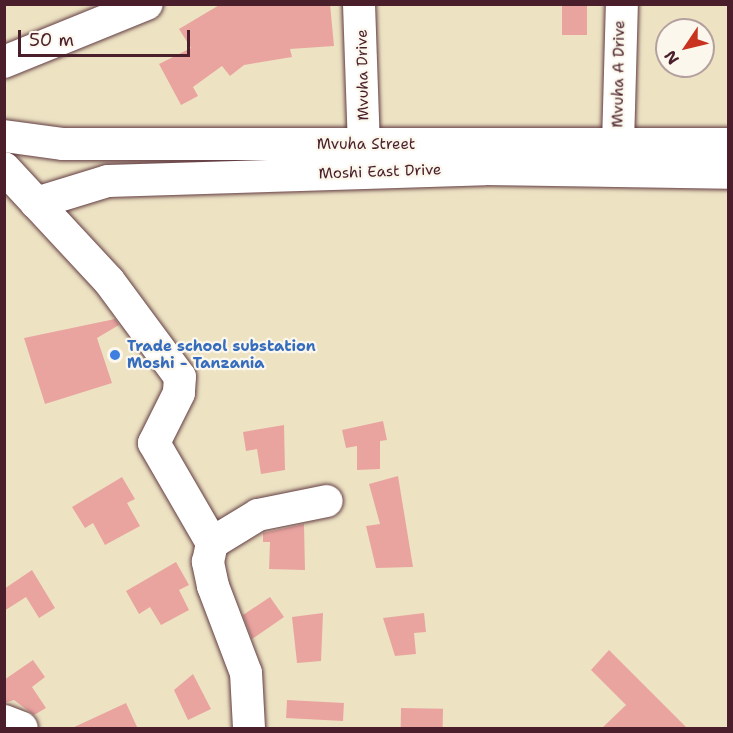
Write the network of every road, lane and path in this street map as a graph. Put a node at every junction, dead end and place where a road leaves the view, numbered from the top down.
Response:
1 (147, 4) edge
2 (359, 4) edge
3 (622, 4) edge
4 (4, 63) edge
5 (4, 136) edge
6 (618, 144) junction
7 (729, 144) edge
8 (364, 145) junction
9 (4, 168) edge
10 (729, 173) edge
11 (36, 203) junction
12 (327, 501) dead end
13 (212, 543) junction
14 (4, 721) edge
15 (22, 729) edge
16 (249, 729) edge

1 - 4 street
2 - 8 street, Mvuha Drive
3 - 6 street, Mvuha A Drive
5 - 8 street, Mvuha Street
6 - 7 street, Mvuha Street
6 - 8 street, Mvuha Street
9 - 11 street
10 - 11 street, Moshi East Drive
11 - 13 street
12 - 13 street
13 - 16 street
14 - 15 street

